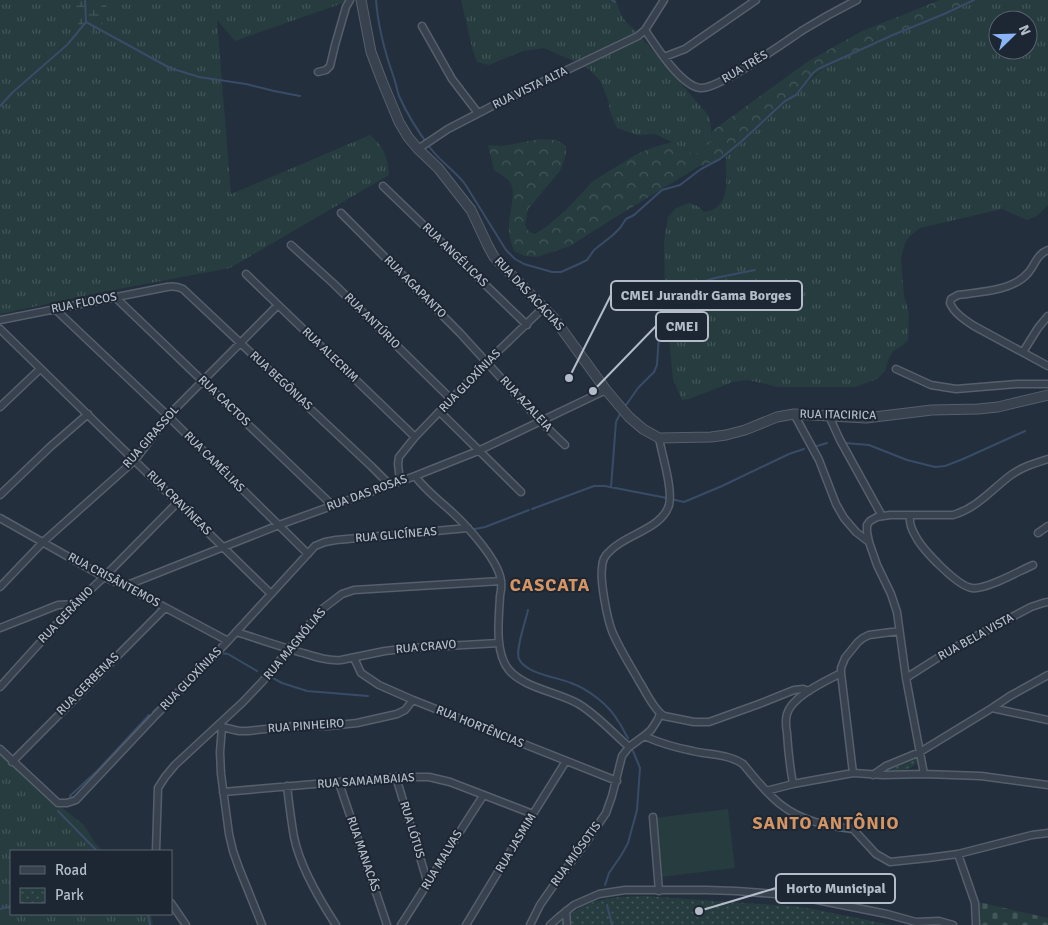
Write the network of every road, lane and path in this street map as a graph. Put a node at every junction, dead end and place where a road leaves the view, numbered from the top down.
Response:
1 (350, 0) edge
2 (361, 0) edge
3 (664, 0) edge
4 (756, 0) edge
5 (857, 0) edge
6 (422, 26) dead end
7 (645, 30) junction
8 (664, 57) junction
9 (318, 72) dead end
10 (478, 114) junction
11 (418, 150) junction
12 (383, 186) dead end
13 (341, 213) dead end
14 (291, 245) dead end
15 (1048, 250) edge
16 (246, 274) dead end
17 (167, 287) joint
18 (115, 297) junction
19 (278, 305) junction
20 (544, 307) junction
21 (55, 309) junction
22 (1048, 316) edge
23 (0, 320) edge
24 (527, 325) junction
25 (0, 329) edge
26 (241, 343) junction
27 (1023, 352) junction
28 (487, 362) junction
29 (1048, 366) edge
30 (40, 369) junction
31 (896, 369) dead end
32 (203, 382) junction
33 (1048, 384) edge
34 (606, 390) junction
35 (1048, 395) edge
36 (452, 400) junction
37 (0, 406) edge
38 (440, 412) junction
39 (88, 414) junction
40 (794, 414) junction
41 (168, 416) junction
42 (829, 416) junction
43 (541, 422) junction
44 (415, 437) junction
45 (659, 438) junction
46 (565, 444) dead end
47 (478, 451) junction
48 (1048, 459) edge
49 (135, 460) junction
50 (415, 476) junction
51 (400, 481) junction
52 (390, 485) junction
53 (2, 491) edge
54 (521, 492) dead end
55 (177, 503) junction
56 (332, 505) junction
57 (910, 515) junction
58 (882, 516) junction
59 (0, 518) edge
60 (279, 525) junction
61 (1048, 526) edge
62 (468, 528) junction
63 (1038, 533) dead end
64 (43, 542) junction
65 (325, 542) joint
66 (869, 542) junction
67 (223, 546) junction
68 (308, 554) junction
69 (1033, 566) dead end
70 (104, 577) junction
71 (501, 581) junction
72 (125, 586) junction
73 (0, 587) edge
74 (271, 594) junction
75 (1048, 602) edge
76 (75, 604) junction
77 (165, 608) junction
78 (0, 628) edge
79 (899, 631) junction
80 (236, 632) junction
81 (228, 641) junction
82 (499, 643) junction
83 (289, 650) junction
84 (354, 658) junction
85 (841, 673) junction
86 (1048, 675) edge
87 (906, 678) junction
88 (0, 687) edge
89 (809, 691) junction
90 (413, 700) junction
91 (992, 708) junction
92 (660, 713) junction
93 (1048, 720) edge
94 (219, 727) junction
95 (644, 736) junction
96 (629, 747) junction
97 (0, 749) edge
98 (920, 752) junction
99 (566, 761) junction
100 (12, 762) junction
101 (853, 773) junction
102 (924, 774) junction
103 (873, 775) junction
104 (396, 777) junction
105 (617, 781) junction
106 (339, 782) junction
107 (793, 784) junction
108 (1048, 785) edge
109 (287, 786) junction
110 (766, 791) junction
111 (223, 792) junction
112 (484, 796) junction
113 (533, 814) junction
114 (653, 817) dead end
115 (1048, 833) edge
116 (156, 850) edge
117 (958, 854) junction
118 (428, 884) junction
119 (659, 891) junction
120 (172, 904) edge
121 (566, 911) junction
122 (919, 923) edge
123 (186, 925) edge
124 (262, 925) edge
125 (336, 925) edge
126 (387, 925) edge
127 (401, 925) edge
128 (466, 925) edge
129 (530, 925) edge
130 (550, 925) edge
131 (566, 925) edge
132 (953, 925) edge
133 (976, 925) edge

1 - 9 street
2 - 11 street, RUA DAS ACÁCIAS
3 - 7 street
4 - 8 street
5 - 8 street, RUA TRÊS
6 - 10 street
7 - 8 street, RUA TRÊS
7 - 10 street, RUA VISTA ALTA
10 - 11 street, RUA VISTA ALTA
11 - 20 street, RUA DAS ACÁCIAS
12 - 24 street, RUA ANGÉLICAS
13 - 28 street, RUA AGAPANTO
14 - 36 street, RUA ANTÚRIO
15 - 27 street
16 - 19 street, RUA ALECRIM
17 - 18 street, RUA FLOCOS
17 - 26 street, RUA BEGÔNIAS
18 - 21 street, RUA FLOCOS
18 - 32 street, RUA CACTOS
19 - 26 street, RUA GIRASSOL
19 - 44 street, RUA ALECRIM
20 - 24 street, RUA GLOXÍNIAS
20 - 34 street, RUA DAS ACÁCIAS
21 - 23 street, RUA FLOCOS
21 - 41 street, RUA CAMÉLIAS
22 - 27 street
24 - 28 street, RUA GLOXÍNIAS
25 - 30 street, RUA CRAVÍNEAS
26 - 32 street, RUA GIRASSOL
26 - 52 street, RUA BEGÔNIAS
27 - 29 street
28 - 36 street, RUA GLOXÍNIAS
28 - 43 street, RUA AZALEIA
30 - 37 street
30 - 39 street, RUA CRAVÍNEAS
31 - 33 street
32 - 41 street, RUA GIRASSOL
32 - 56 street, RUA CACTOS
34 - 43 street, RUA DAS ROSAS
34 - 45 street, RUA DAS ACÁCIAS
35 - 42 street, RUA ITACIRICA
36 - 38 street, RUA GLOXÍNIAS
38 - 44 street, RUA GLOXÍNIAS
38 - 47 street
39 - 49 street, RUA CRAVÍNEAS
39 - 53 street
40 - 42 street, RUA ITACIRICA
40 - 45 street, RUA ITACIRICA
40 - 66 street
41 - 49 street, RUA GIRASSOL
41 - 60 street, RUA CAMÉLIAS
42 - 58 street
43 - 46 street, RUA AZALEIA
43 - 47 street, RUA DAS ROSAS
44 - 51 street, RUA GLOXÍNIAS
45 - 92 street
47 - 50 street, RUA DAS ROSAS
47 - 54 street
48 - 57 street
49 - 55 street, RUA CRAVÍNEAS
49 - 64 street, RUA GIRASSOL
50 - 51 street, RUA DAS ROSAS
50 - 62 street
51 - 52 street, RUA DAS ROSAS
52 - 56 street, RUA DAS ROSAS
55 - 67 street, RUA CRAVÍNEAS
55 - 70 street, RUA GERÂNIO
56 - 60 street, RUA DAS ROSAS
57 - 58 street
57 - 69 street
58 - 66 street
59 - 64 street, RUA CRISÂNTEMOS
60 - 67 street, RUA DAS ROSAS
60 - 68 street, RUA CAMÉLIAS
61 - 63 street
62 - 65 street, RUA GLICÍNEAS
62 - 71 street
64 - 70 street, RUA CRISÂNTEMOS
64 - 73 street, RUA GIRASSOL
65 - 68 street, RUA GLOXÍNIAS
66 - 79 street
67 - 72 street, RUA DAS ROSAS
67 - 74 street, RUA CRAVÍNEAS
68 - 74 street, RUA GLOXÍNIAS
70 - 72 street, RUA CRISÂNTEMOS
70 - 76 street, RUA GERÂNIO
71 - 82 street
71 - 83 street, RUA MAGNÓLIAS
72 - 77 street, RUA CRISÂNTEMOS
74 - 80 street, RUA GLOXÍNIAS
75 - 87 street, RUA BELA VISTA
76 - 78 street
76 - 88 street, RUA GERÂNIO
77 - 81 street, RUA CRISÂNTEMOS
77 - 100 street, RUA GERBENAS
79 - 85 street
79 - 87 street
80 - 81 street, RUA GLOXÍNIAS
80 - 83 street, RUA CRAVO
81 - 100 street, RUA GLOXÍNIAS
82 - 84 street, RUA CRAVO
82 - 96 street
83 - 84 street, RUA CRAVO
83 - 94 street, RUA MAGNÓLIAS
84 - 90 street, RUA HORTÊNCIAS
85 - 89 street
85 - 101 street
86 - 91 street
87 - 98 street
89 - 92 street
89 - 107 street
90 - 94 street, RUA PINHEIRO
90 - 99 street, RUA HORTÊNCIAS
91 - 93 street
91 - 98 street
92 - 95 street
94 - 111 street
94 - 116 street, RUA MAGNÓLIAS
95 - 96 street
95 - 110 street
96 - 105 street, RUA MIÓSOTIS
97 - 100 street
98 - 102 street
98 - 103 street
99 - 105 street, RUA HORTÊNCIAS
99 - 113 street, RUA JASMIM
101 - 103 street
101 - 107 street
102 - 103 street
102 - 108 street
104 - 106 street, RUA SAMAMBAIAS
104 - 112 street, RUA SAMAMBAIAS
104 - 118 street, RUA LÓTUS
105 - 129 street, RUA MIÓSOTIS
106 - 109 street, RUA SAMAMBAIAS
106 - 126 street, RUA MANACÁS
107 - 110 street
109 - 111 street, RUA SAMAMBAIAS
109 - 125 street
110 - 117 street
111 - 124 street
112 - 113 street, RUA SAMAMBAIAS
112 - 118 street, RUA MALVAS
113 - 128 street, RUA JASMIM
114 - 119 street
115 - 117 street
117 - 133 street
118 - 127 street, RUA MALVAS
119 - 121 street
119 - 122 street
120 - 123 street
121 - 130 street
121 - 131 street
122 - 132 street

